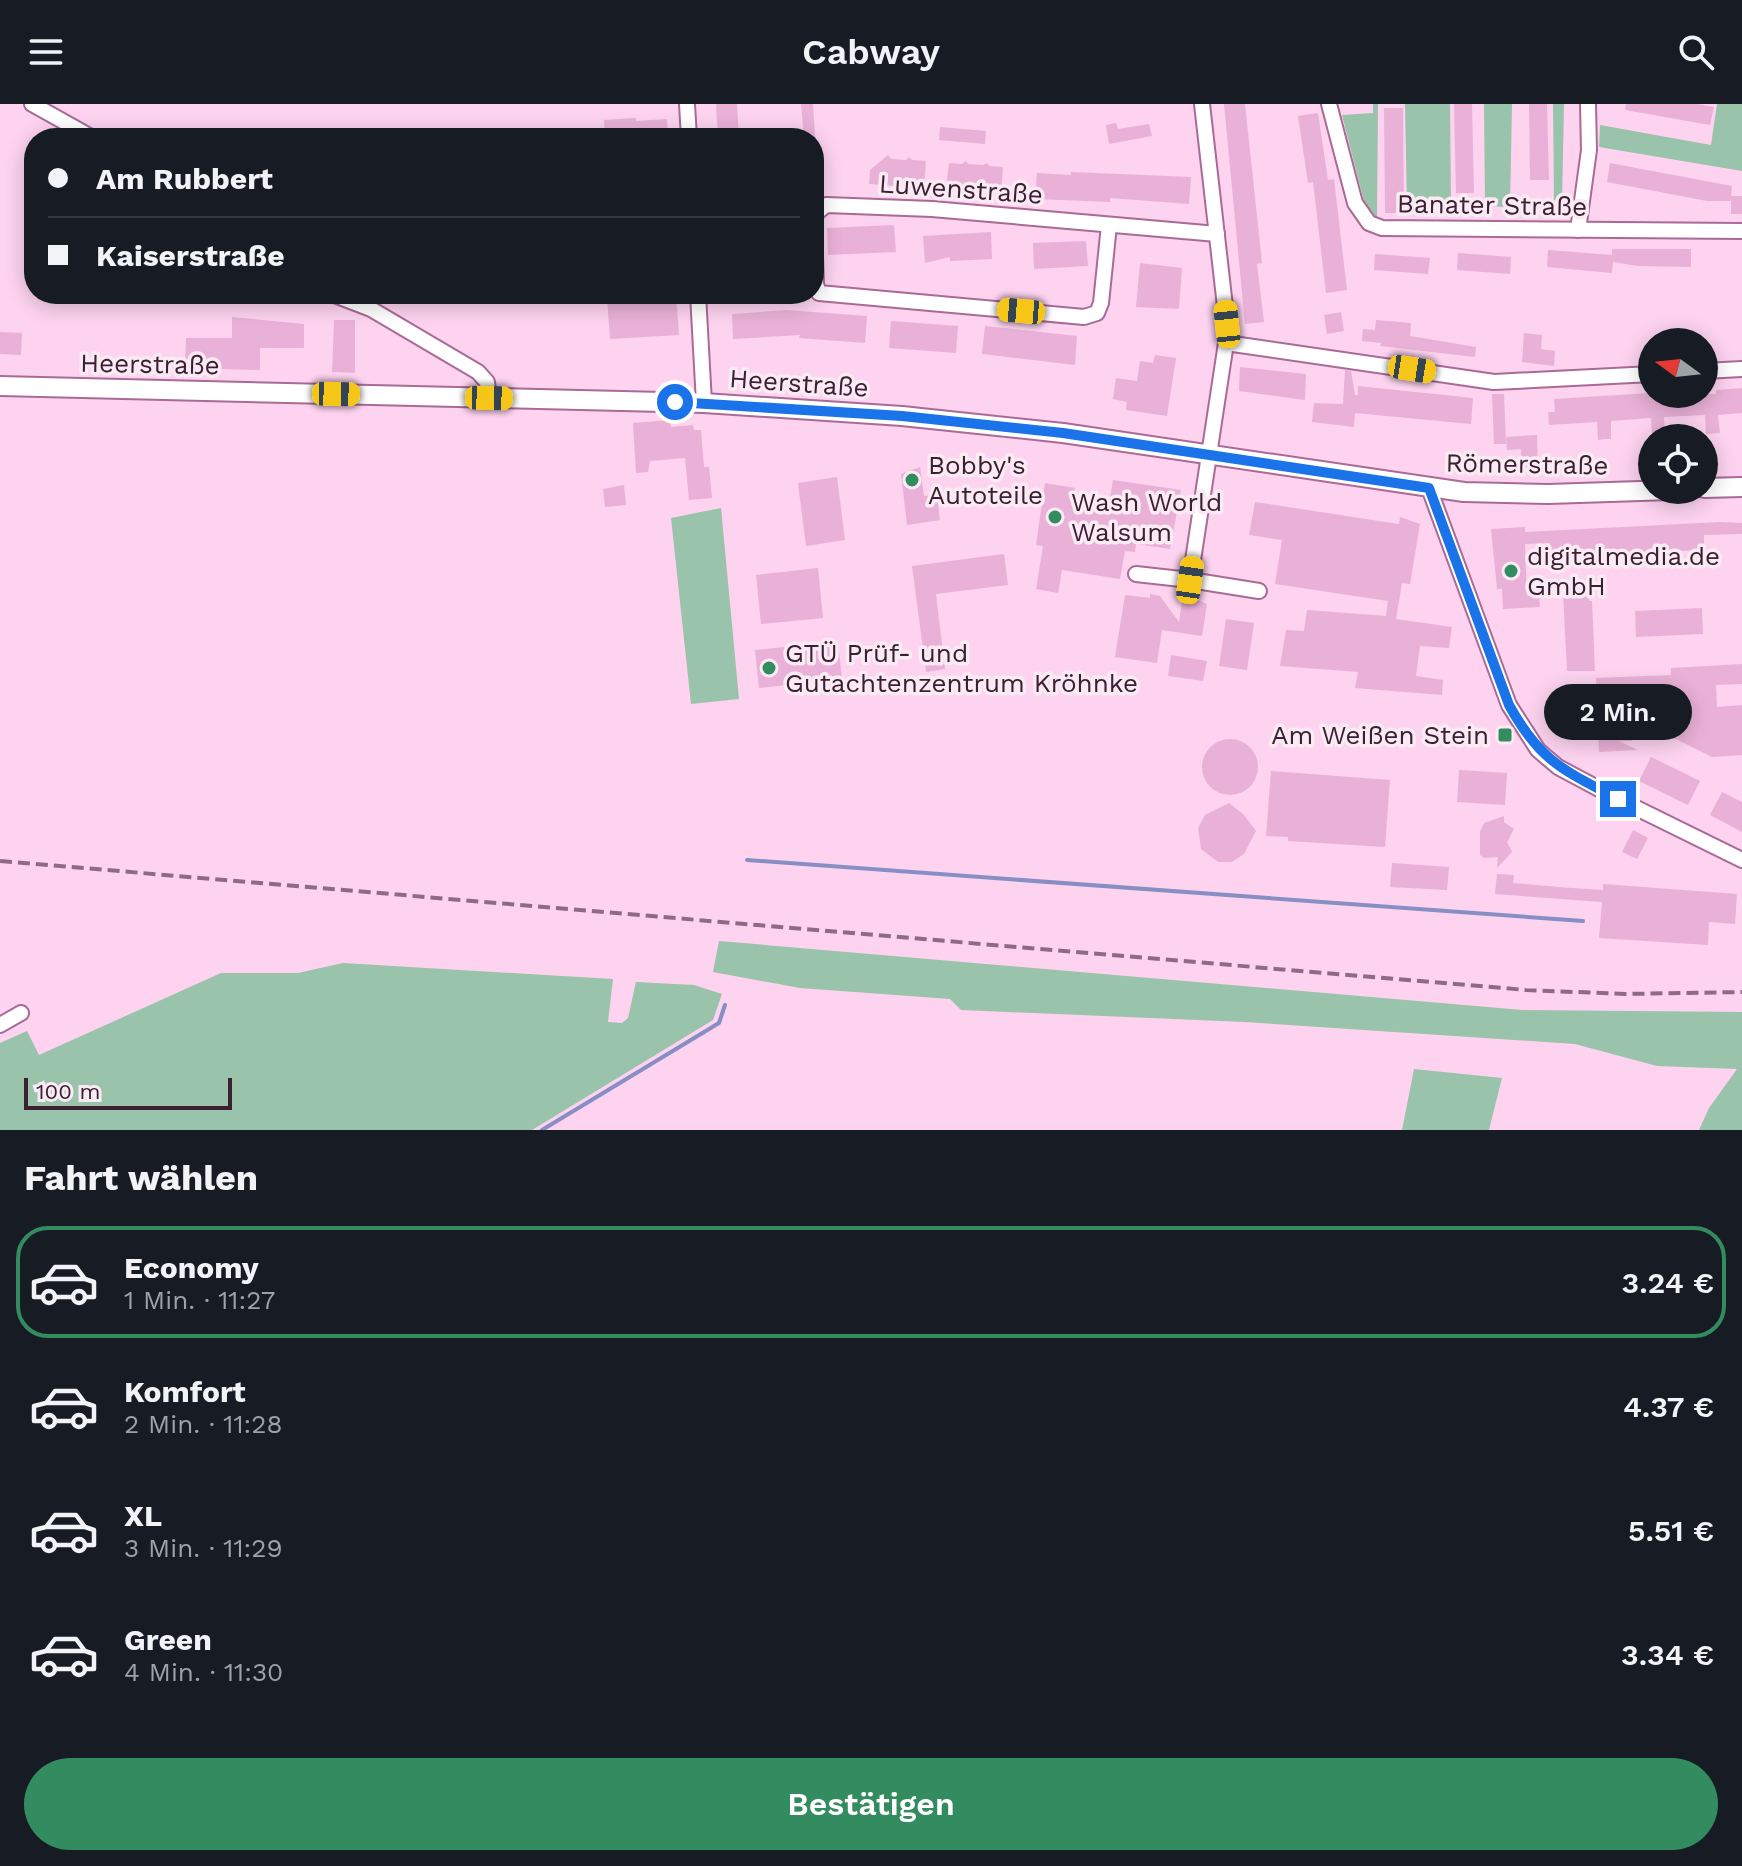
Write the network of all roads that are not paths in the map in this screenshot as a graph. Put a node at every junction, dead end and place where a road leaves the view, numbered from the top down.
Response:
1 (32, 104) edge
2 (687, 104) edge
3 (1202, 104) edge
4 (1329, 104) edge
5 (1588, 104) edge
6 (75, 128) edge
7 (688, 128) edge
8 (824, 207) edge
9 (1109, 225) junction
10 (1578, 230) junction
11 (1742, 231) edge
12 (1217, 234) junction
13 (824, 293) edge
14 (358, 304) edge
15 (699, 304) edge
16 (1226, 343) junction
17 (1742, 369) edge
18 (1718, 370) edge
19 (1638, 375) edge
20 (0, 386) edge
21 (489, 398) junction
22 (704, 403) junction
23 (1207, 456) junction
24 (1742, 487) edge
25 (1429, 488) junction
26 (1718, 488) edge
27 (1638, 491) edge
28 (1136, 574) dead end
29 (1190, 580) junction
30 (1259, 591) dead end
31 (1742, 860) edge
32 (21, 1013) dead end
33 (0, 1025) edge

1 - 6 street
2 - 7 street
3 - 12 street
4 - 10 street, Banater Straße
5 - 10 street
8 - 9 street, Luwenstraße
9 - 12 street, Luwenstraße
9 - 13 street
10 - 11 street, Banater Straße
12 - 16 street
14 - 21 street
15 - 22 street
16 - 19 street
16 - 23 street
17 - 18 street
20 - 21 main road, Heerstraße
21 - 22 main road, Heerstraße
22 - 23 main road, Heerstraße
23 - 25 main road, Heerstraße
23 - 29 street
24 - 26 main road
25 - 27 main road, Römerstraße
25 - 31 street
28 - 29 street
29 - 30 street
32 - 33 street

